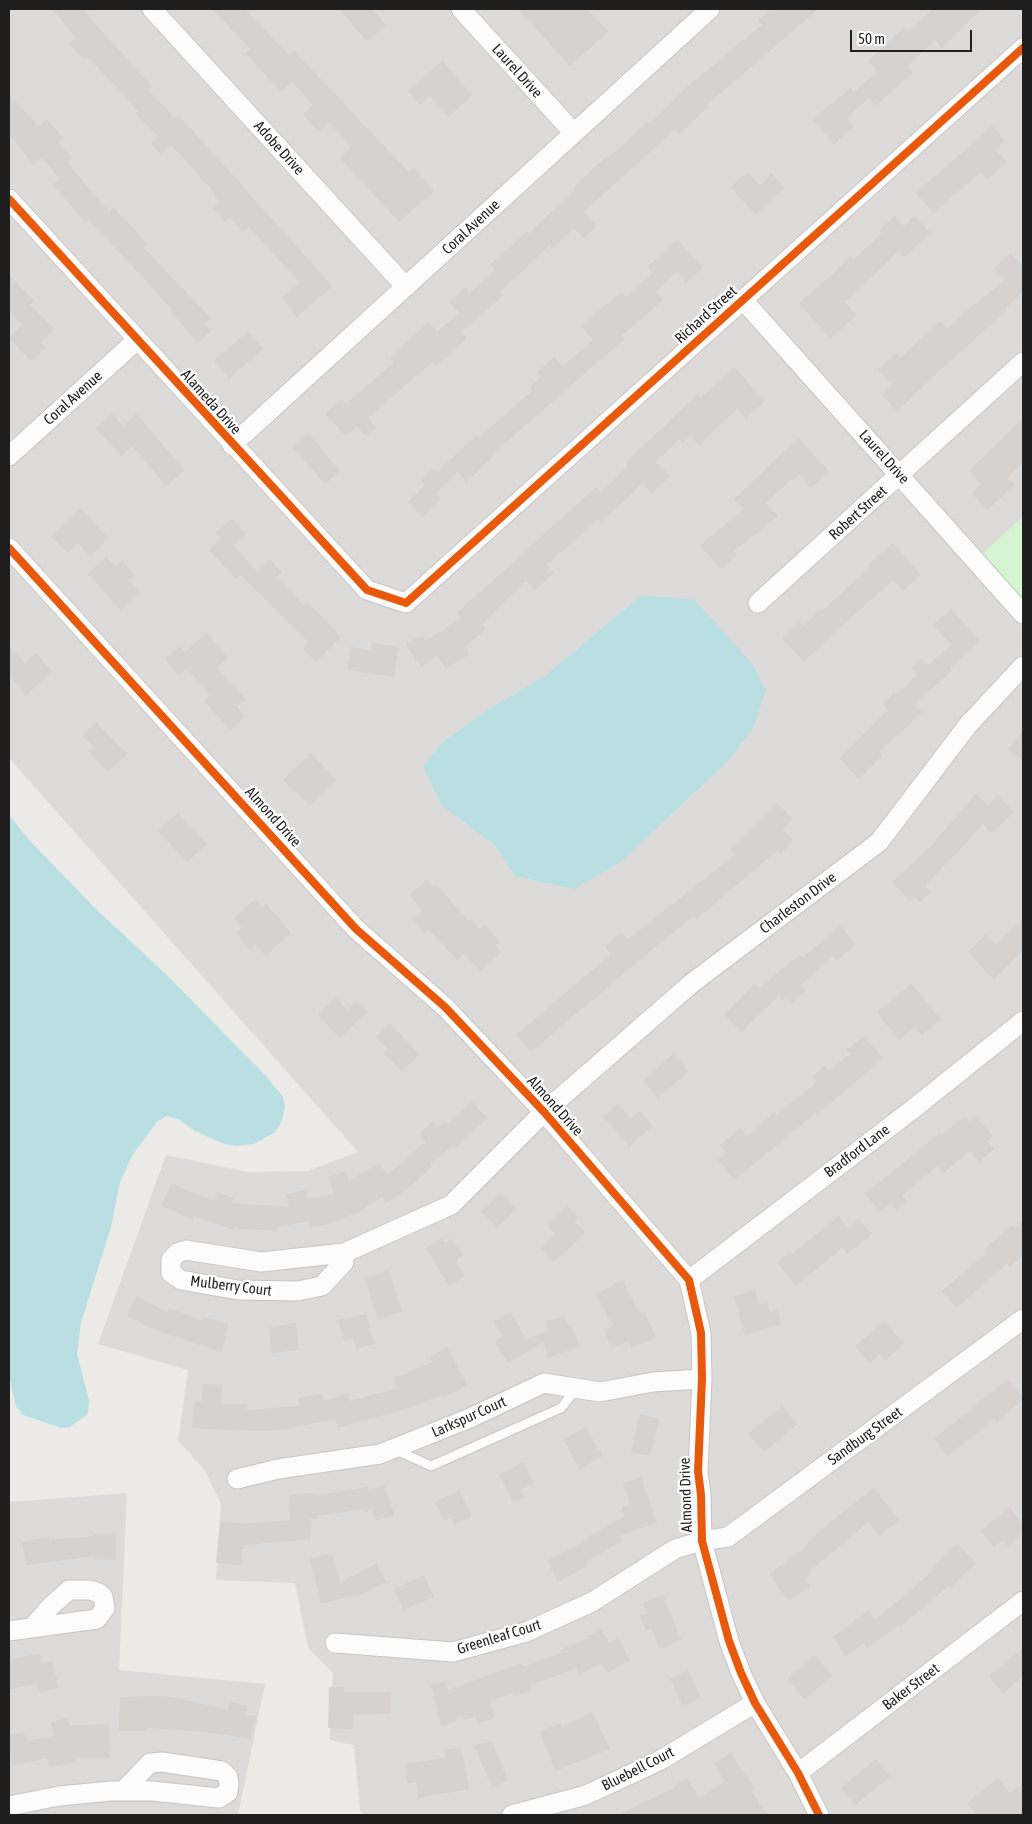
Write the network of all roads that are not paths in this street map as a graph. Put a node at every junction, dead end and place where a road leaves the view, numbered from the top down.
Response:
1 (152, 9) edge
2 (461, 9) edge
3 (710, 9) edge
4 (1023, 48) edge
5 (573, 132) junction
6 (9, 199) edge
7 (406, 288) junction
8 (743, 300) junction
9 (137, 340) junction
10 (1023, 362) edge
11 (232, 445) junction
12 (9, 456) edge
13 (900, 475) junction
14 (9, 548) edge
15 (758, 603) dead end
16 (406, 604) joint
17 (1023, 614) edge
18 (1023, 666) edge
19 (1023, 1021) edge
20 (544, 1112) junction
21 (344, 1252) junction
22 (688, 1280) junction
23 (1023, 1319) edge
24 (702, 1379) junction
25 (576, 1388) junction
26 (393, 1449) junction
27 (237, 1479) dead end
28 (702, 1540) junction
29 (1023, 1601) edge
30 (33, 1628) dead end
31 (9, 1631) edge
32 (335, 1643) dead end
33 (755, 1703) junction
34 (798, 1773) junction
35 (123, 1791) junction
36 (9, 1806) edge
37 (512, 1815) edge
38 (819, 1815) edge

1 - 7 street, Adobe Drive
2 - 5 street, Laurel Drive
3 - 5 street, Coral Avenue
4 - 8 street, Richard Street
5 - 7 street, Coral Avenue
6 - 9 street, Alameda Drive
7 - 11 street, Coral Avenue
8 - 13 street, Laurel Drive
8 - 16 street, Richard Street
9 - 11 street, Alameda Drive
9 - 12 street, Coral Avenue
10 - 13 street, Robert Street
11 - 16 street, Alameda Drive
13 - 15 street, Robert Street
13 - 17 street, Laurel Drive
14 - 20 street, Almond Drive
18 - 20 street, Charleston Drive
19 - 22 street, Bradford Lane
20 - 21 street, Mulberry Court
20 - 22 street, Almond Drive
21 - 21 street, Mulberry Court
22 - 24 street, Almond Drive
23 - 28 street, Sandburg Street
24 - 25 street, Larkspur Court
24 - 28 street, Almond Drive
25 - 26 street, Larkspur Court
25 - 26 lane
26 - 27 street, Larkspur Court
28 - 32 street, Greenleaf Court
28 - 33 street, Almond Drive
29 - 34 street, Baker Street
30 - 31 street
33 - 34 street, Almond Drive
33 - 37 street, Bluebell Court
34 - 38 street, Almond Drive
35 - 35 street
35 - 36 street

